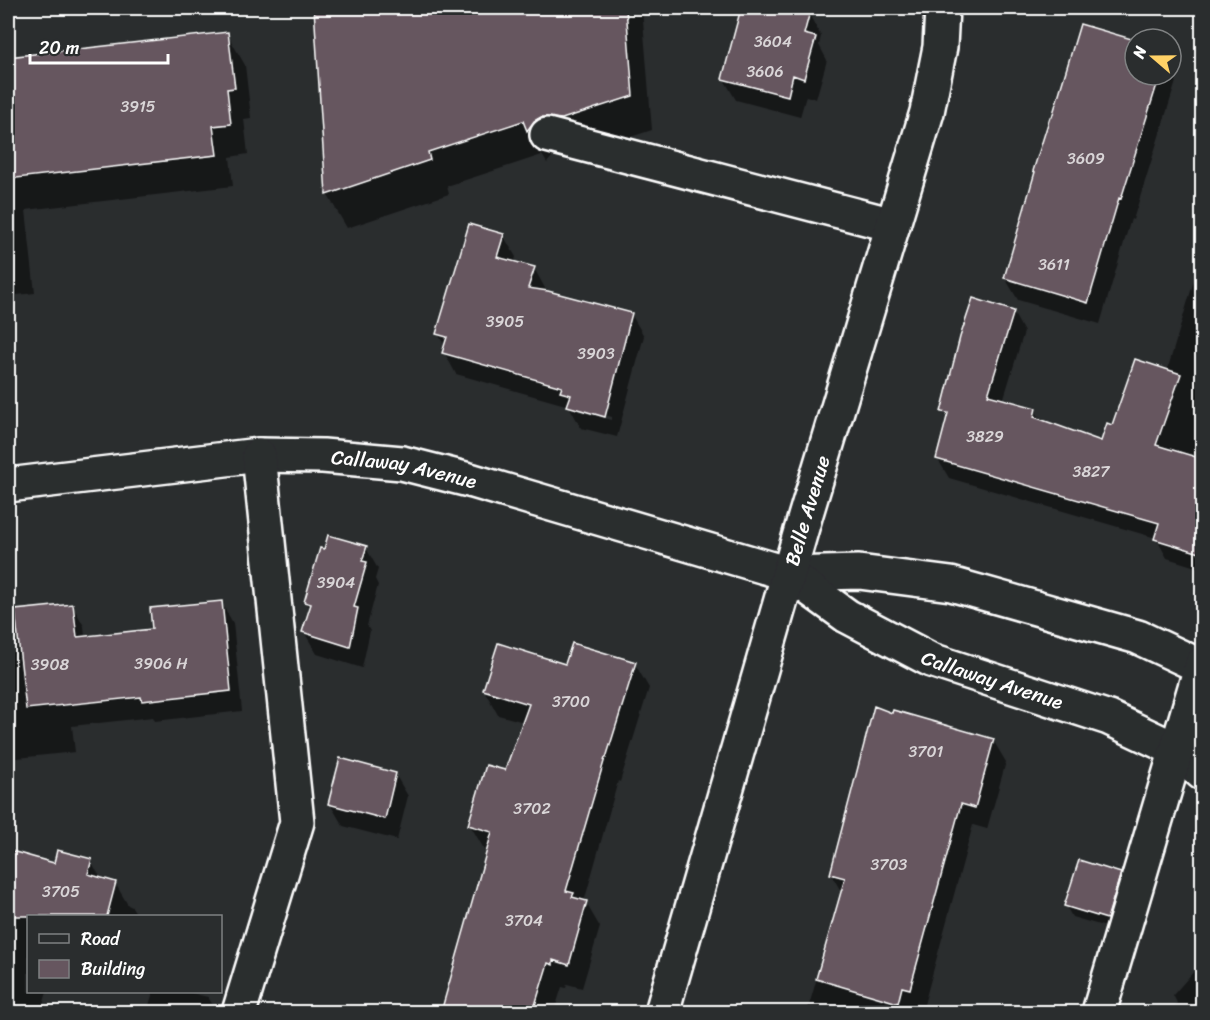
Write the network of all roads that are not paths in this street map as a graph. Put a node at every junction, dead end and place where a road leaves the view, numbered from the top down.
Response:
1 (942, 8) edge
2 (547, 135) dead end
3 (893, 225) junction
4 (259, 454) junction
5 (8, 485) edge
6 (789, 574) junction
7 (1202, 666) edge
8 (1177, 750) junction
9 (1203, 773) edge
10 (239, 1012) edge
11 (662, 1012) edge
12 (1099, 1012) edge

1 - 3 street, Belle Avenue
2 - 3 street
3 - 6 street, Belle Avenue
4 - 5 street, Callaway Avenue
4 - 6 street, Callaway Avenue
4 - 10 street
6 - 7 street, Callaway Avenue
6 - 8 street, Callaway Avenue
6 - 11 street, Belle Avenue
7 - 8 street
8 - 9 street, Callaway Avenue
8 - 12 street

